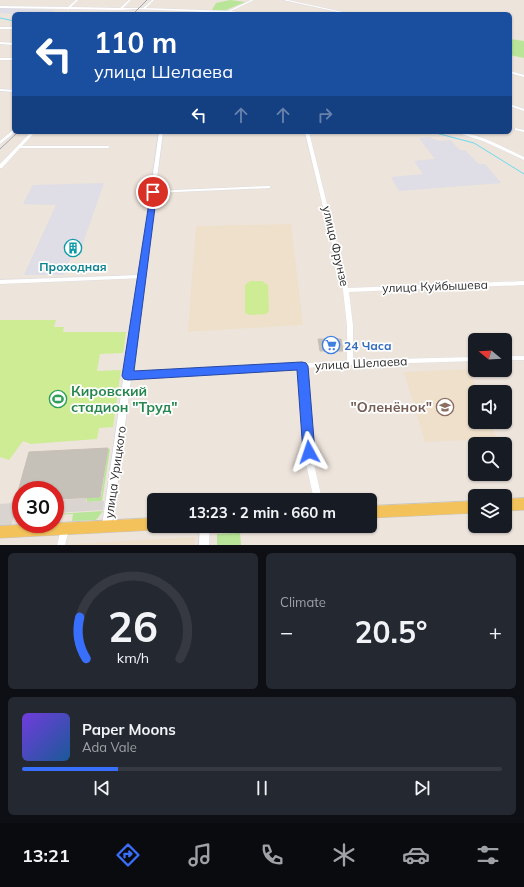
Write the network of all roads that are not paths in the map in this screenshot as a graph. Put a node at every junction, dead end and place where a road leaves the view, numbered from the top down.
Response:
1 (77, 0) edge
2 (130, 0) edge
3 (153, 0) edge
4 (253, 0) edge
5 (284, 0) edge
6 (0, 7) edge
7 (144, 8) junction
8 (68, 9) junction
9 (120, 9) junction
10 (221, 11) joint
11 (226, 11) junction
12 (234, 12) edge
13 (341, 12) edge
14 (0, 28) edge
15 (12, 28) edge
16 (0, 43) edge
17 (12, 44) edge
18 (0, 59) edge
19 (12, 59) edge
20 (512, 73) edge
21 (524, 76) edge
22 (0, 90) edge
23 (12, 91) edge
24 (512, 106) edge
25 (524, 110) edge
26 (516, 129) dead end
27 (524, 131) edge
28 (12, 133) edge
29 (31, 134) edge
30 (161, 134) edge
31 (307, 134) edge
32 (464, 134) edge
33 (0, 143) edge
34 (19, 147) junction
35 (108, 148) dead end
36 (524, 159) edge
37 (0, 167) edge
38 (268, 187) dead end
39 (153, 192) junction
40 (141, 277) junction
41 (0, 282) edge
42 (524, 283) edge
43 (346, 290) junction
44 (512, 358) edge
45 (524, 358) edge
46 (468, 359) edge
47 (350, 363) junction
48 (302, 366) junction
49 (128, 376) junction
50 (316, 493) edge
51 (524, 504) edge
52 (512, 505) edge
53 (468, 507) edge
54 (377, 512) edge
55 (147, 524) edge
56 (107, 526) junction
57 (65, 529) junction
58 (0, 532) edge
59 (205, 533) edge
60 (62, 545) edge
61 (204, 545) edge

1 - 8 street
2 - 9 street
3 - 7 street
4 - 11 street
5 - 13 street
6 - 8 street
7 - 9 street
7 - 10 street
8 - 9 street
10 - 11 street
11 - 12 street
14 - 15 street
16 - 17 street
18 - 19 street
20 - 21 street
22 - 23 street
24 - 25 street
26 - 27 street
28 - 33 street
29 - 34 street
30 - 39 street, улица Урицкого
31 - 43 street, улица Фрунзе
32 - 36 street
34 - 35 street
34 - 37 street
38 - 39 street
39 - 40 street, улица Урицкого
40 - 41 street
40 - 49 street, улица Урицкого
42 - 43 street, улица Куйбышева
43 - 47 street, улица Фрунзе
44 - 45 street
46 - 47 street, улица Шелаева
47 - 48 street, улица Шелаева
48 - 49 street, улица Шелаева
48 - 50 street
49 - 56 street, улица Урицкого
51 - 52 main road
53 - 54 main road
55 - 56 main road
56 - 57 main road
57 - 58 main road
57 - 60 street
59 - 61 street

